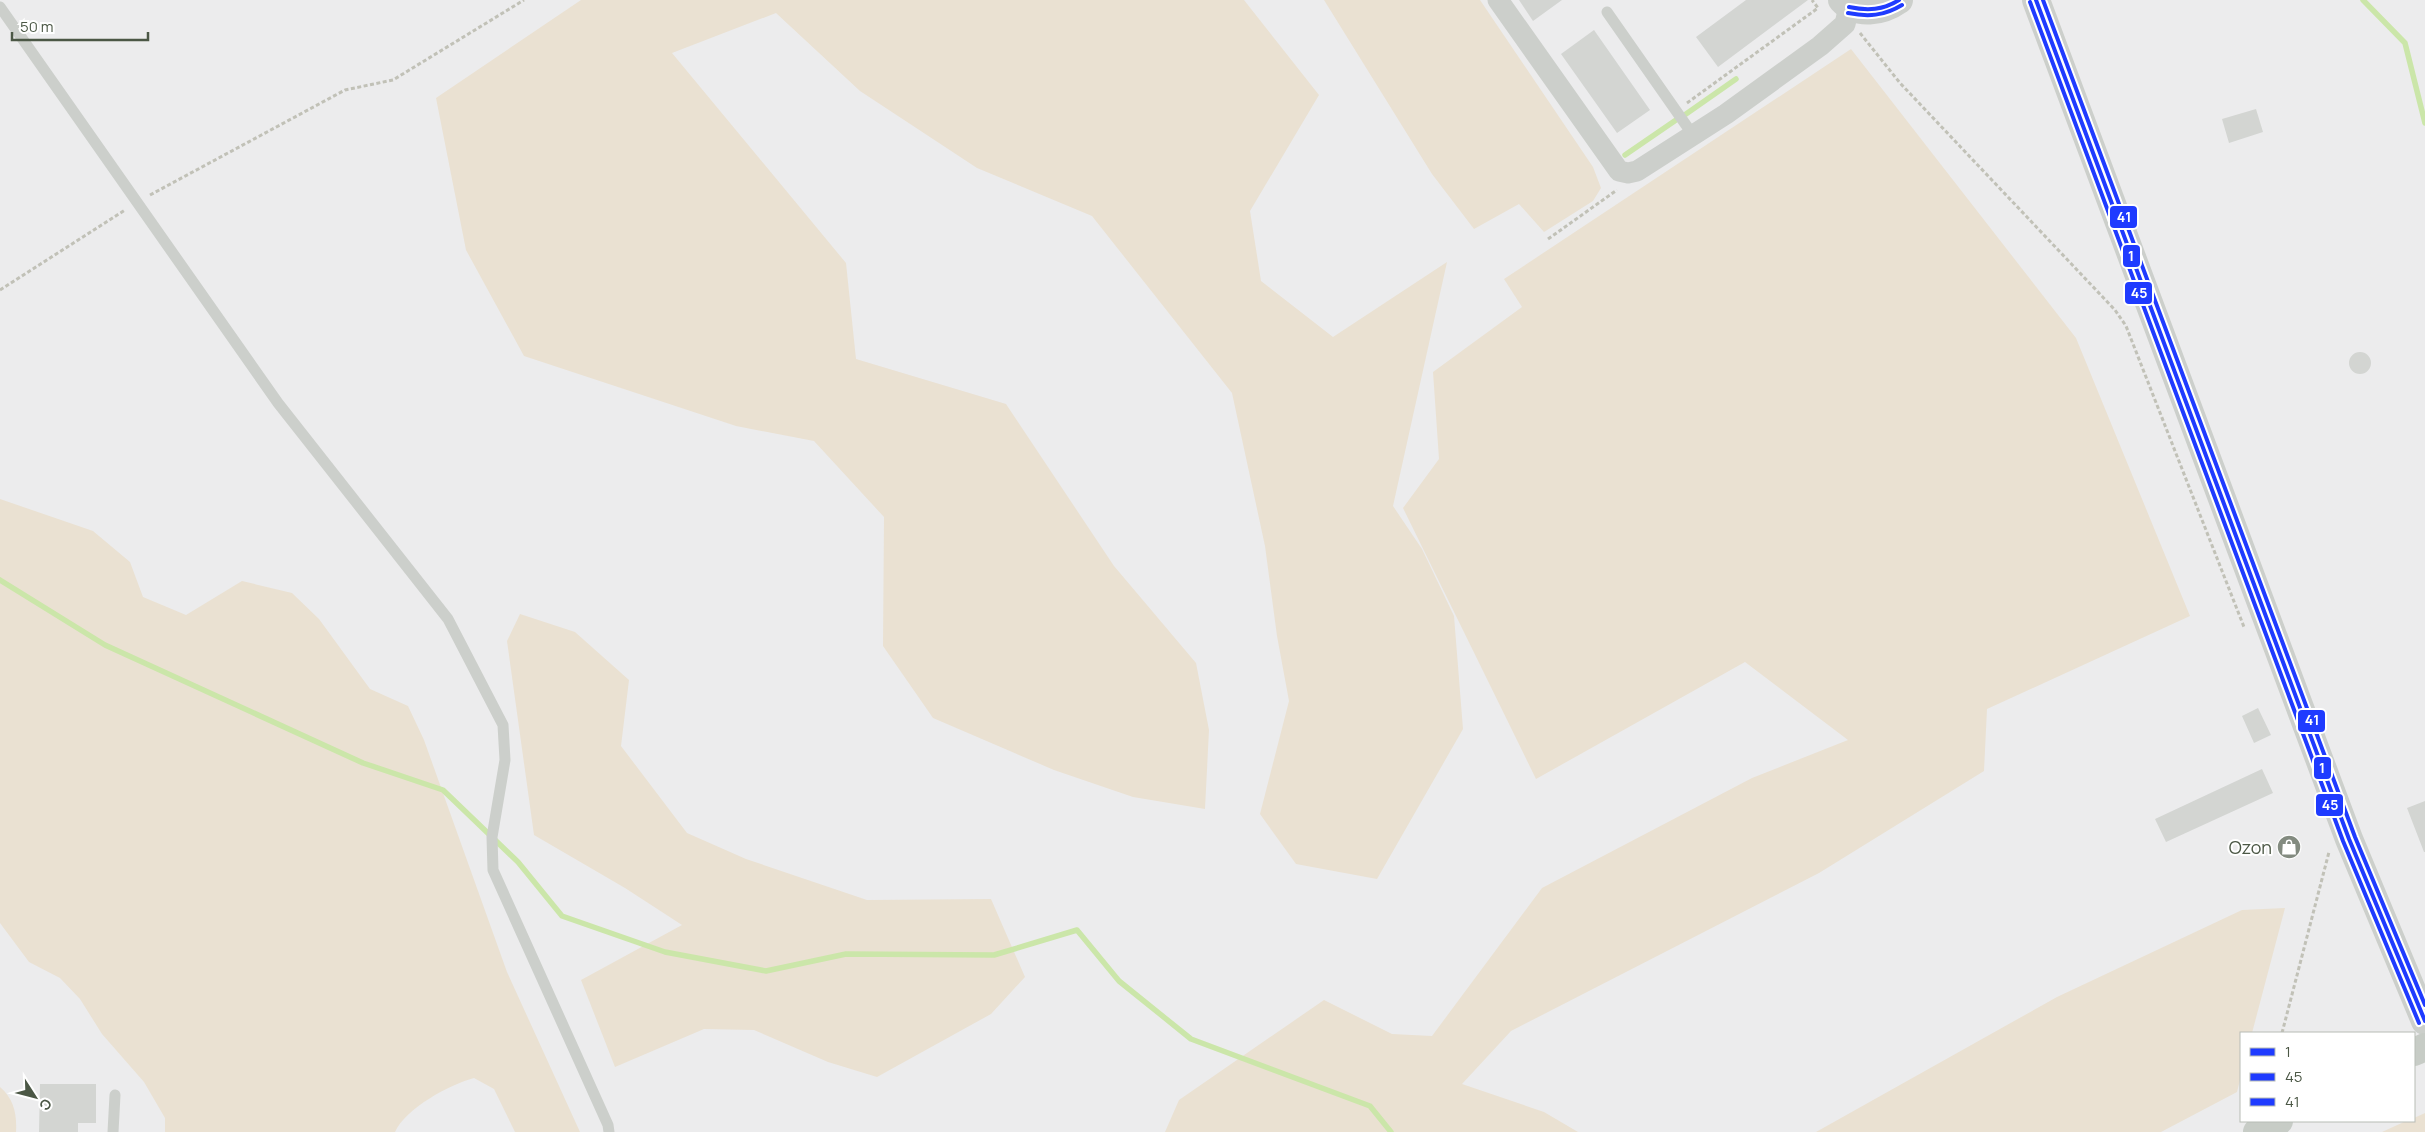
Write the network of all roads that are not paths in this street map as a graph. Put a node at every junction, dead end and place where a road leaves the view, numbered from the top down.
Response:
1 (1498, 0) edge
2 (1899, 0) edge
3 (2037, 0) edge
4 (1845, 4) edge
5 (0, 7) edge
6 (1607, 12) dead end
7 (1693, 135) junction
8 (2425, 1021) edge
9 (115, 1095) dead end
10 (2277, 1122) edge
11 (113, 1132) edge
12 (609, 1132) edge
13 (2257, 1132) edge

1 - 7 street
2 - 4 street
3 - 8 street
4 - 7 street
5 - 12 lane
6 - 7 lane
9 - 11 lane
10 - 13 main road

